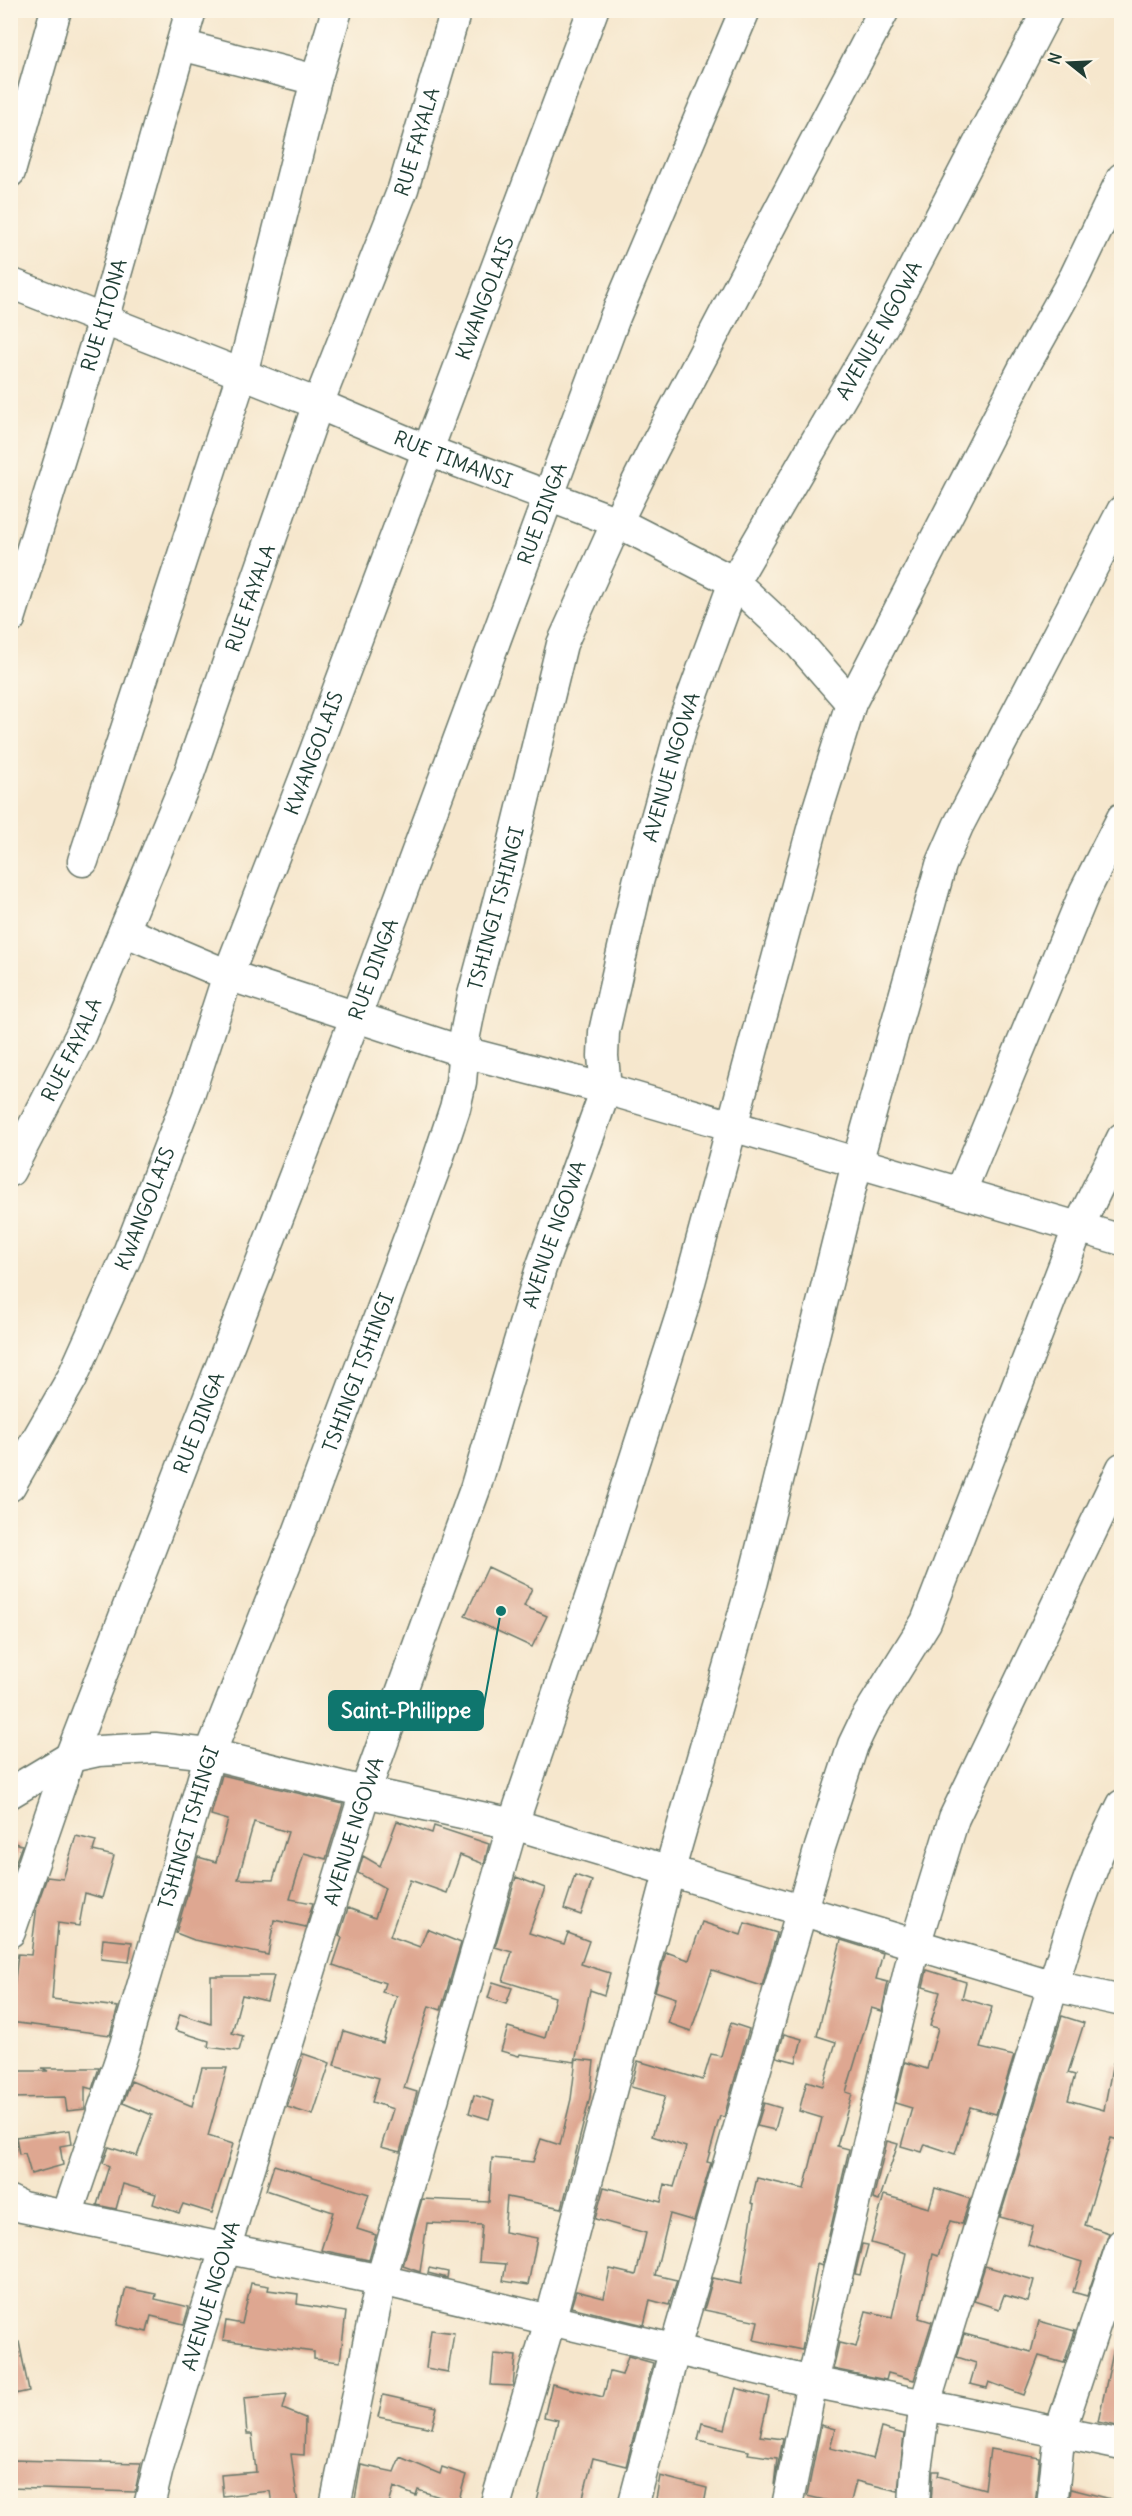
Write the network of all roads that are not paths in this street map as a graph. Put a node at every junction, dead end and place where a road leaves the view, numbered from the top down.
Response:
1 (56, 10) edge
2 (191, 10) edge
3 (337, 10) edge
4 (456, 10) edge
5 (593, 10) edge
6 (745, 10) edge
7 (884, 10) edge
8 (1048, 10) edge
9 (181, 45) junction
10 (316, 80) junction
11 (10, 172) edge
12 (1122, 178) edge
13 (10, 283) edge
14 (104, 320) junction
15 (242, 374) junction
16 (318, 404) junction
17 (429, 451) junction
18 (549, 497) junction
19 (1122, 511) edge
20 (617, 522) junction
21 (734, 582) junction
22 (10, 619) edge
23 (850, 703) junction
24 (1122, 818) edge
25 (83, 861) dead end
26 (124, 931) junction
27 (228, 975) junction
28 (356, 1016) junction
29 (464, 1052) junction
30 (606, 1089) junction
31 (730, 1126) junction
32 (1122, 1138) edge
33 (857, 1163) junction
34 (10, 1170) edge
35 (961, 1191) junction
36 (1079, 1226) junction
37 (1122, 1240) edge
38 (1122, 1468) edge
39 (10, 1486) edge
40 (210, 1754) junction
41 (70, 1757) junction
42 (365, 1792) junction
43 (10, 1793) edge
44 (1122, 1804) edge
45 (513, 1824) junction
46 (670, 1869) junction
47 (803, 1909) junction
48 (10, 1932) edge
49 (915, 1945) junction
50 (1054, 1986) junction
51 (1122, 2001) edge
52 (10, 2201) edge
53 (67, 2216) junction
54 (1122, 2244) edge
55 (223, 2248) junction
56 (381, 2280) junction
57 (550, 2321) junction
58 (675, 2348) junction
59 (812, 2382) junction
60 (925, 2404) junction
61 (1060, 2431) junction
62 (1122, 2445) edge
63 (149, 2505) edge
64 (334, 2505) edge
65 (495, 2505) edge
66 (633, 2505) edge
67 (787, 2505) edge
68 (914, 2505) edge
69 (1052, 2505) edge

1 - 11 street
2 - 9 street, RUE KITONA
3 - 10 street
4 - 16 street, RUE FAYALA
5 - 17 street, KWANGOLAIS
6 - 18 street, RUE DINGA
7 - 20 street, TSHINGI TSHINGI
8 - 21 street, AVENUE NGOWA
9 - 10 street
9 - 14 street, RUE KITONA
10 - 15 street
12 - 23 street
13 - 14 street, RUE TIMANSI
14 - 15 street, RUE TIMANSI
14 - 22 street, RUE KITONA
15 - 16 street, RUE TIMANSI
15 - 25 street
16 - 17 street, RUE TIMANSI
16 - 26 street, RUE FAYALA
17 - 18 street, RUE TIMANSI
17 - 27 street, KWANGOLAIS
18 - 20 street, RUE TIMANSI
18 - 28 street, RUE DINGA
19 - 33 street
20 - 21 street, RUE TIMANSI
20 - 29 street, TSHINGI TSHINGI
21 - 23 street, RUE TIMANSI
21 - 30 street, AVENUE NGOWA
23 - 31 street
24 - 35 street
26 - 27 street
26 - 34 street, RUE FAYALA
27 - 28 street
27 - 39 street, KWANGOLAIS
28 - 29 street
28 - 41 street, RUE DINGA
29 - 30 street
29 - 40 street, TSHINGI TSHINGI
30 - 31 street
30 - 42 street, AVENUE NGOWA
31 - 33 street
31 - 45 street
32 - 36 street
33 - 35 street
33 - 46 street
35 - 36 street
36 - 37 street
36 - 47 street
38 - 49 street
40 - 41 street
40 - 42 street
40 - 53 street, TSHINGI TSHINGI
41 - 43 street
41 - 48 street, RUE DINGA
42 - 45 street
42 - 55 street, AVENUE NGOWA
44 - 50 street
45 - 46 street
45 - 56 street
46 - 47 street
46 - 57 street
47 - 49 street
47 - 58 street
49 - 50 street
49 - 59 street
50 - 51 street
50 - 60 street
52 - 53 street
53 - 55 street
54 - 61 street
55 - 56 street
55 - 63 street, AVENUE NGOWA
56 - 57 street
56 - 64 street
57 - 58 street
57 - 65 street
58 - 59 street
58 - 66 street
59 - 60 street
59 - 67 street
60 - 61 street
60 - 68 street
61 - 62 street
61 - 69 street

